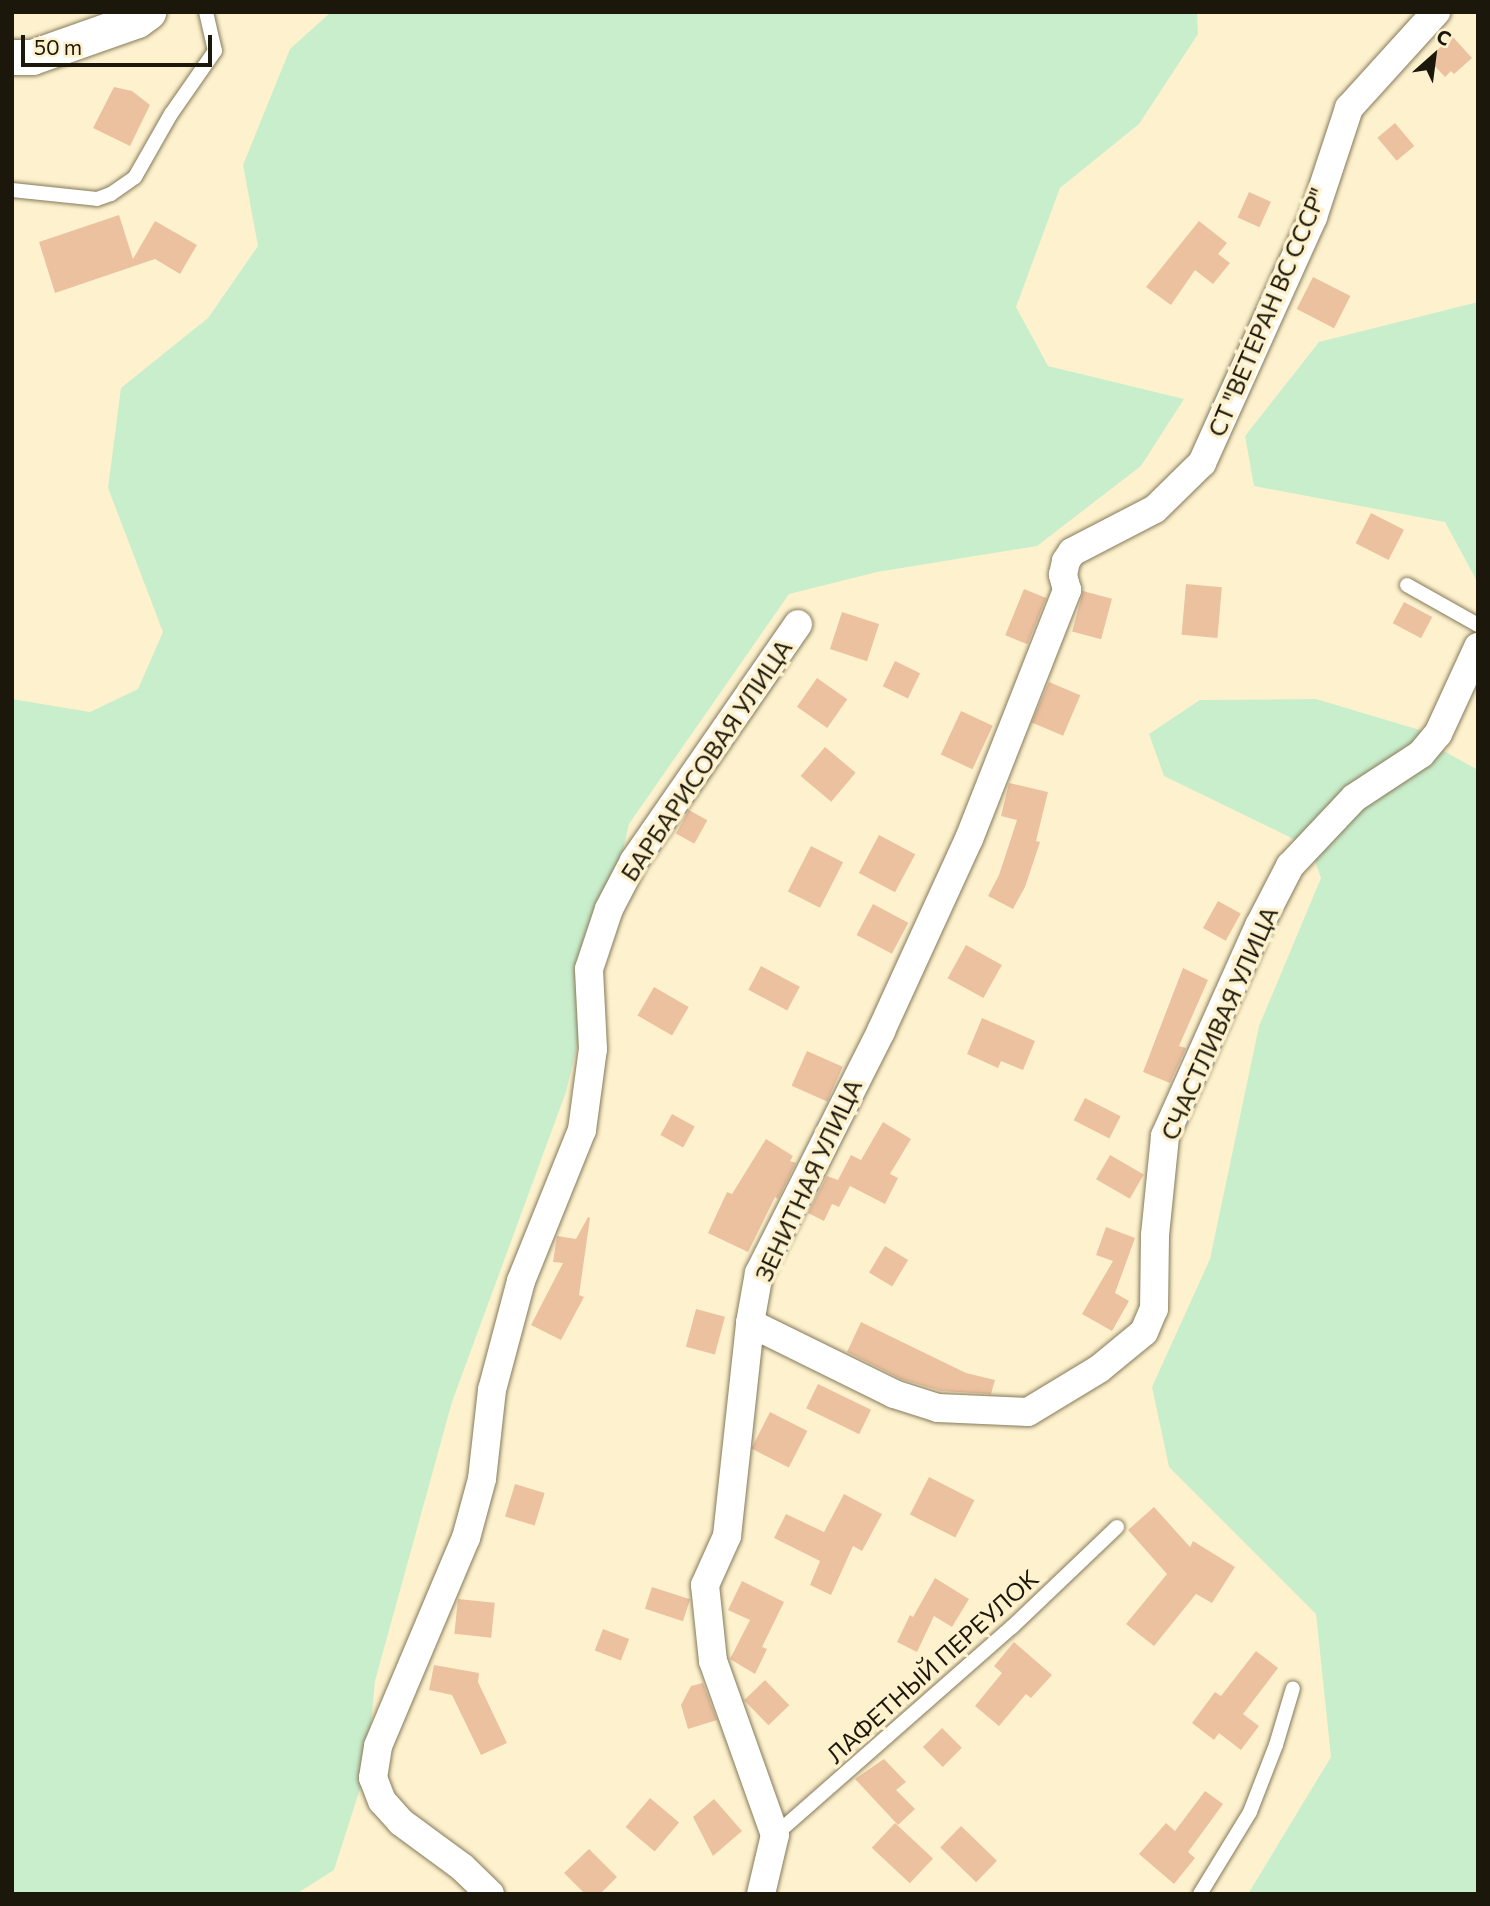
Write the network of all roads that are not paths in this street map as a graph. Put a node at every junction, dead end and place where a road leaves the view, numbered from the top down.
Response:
1 (148, 12) edge
2 (205, 12) edge
3 (1436, 12) edge
4 (12, 57) edge
5 (12, 190) edge
6 (1063, 576) joint
7 (1407, 585) dead end
8 (798, 624) dead end
9 (1478, 625) edge
10 (1478, 648) edge
11 (750, 1323) junction
12 (1117, 1527) dead end
13 (1293, 1688) dead end
14 (775, 1835) junction
15 (490, 1894) edge
16 (761, 1894) edge
17 (1200, 1894) edge

1 - 4 street
2 - 5 lane
3 - 6 street, СТ "ВЕТЕРАН ВС СССР"
6 - 11 street, ЗЕНИТНАЯ УЛИЦА
7 - 9 lane
8 - 15 street, БАРБАРИСОВАЯ УЛИЦА
10 - 11 street, СЧАСТЛИВАЯ УЛИЦА
11 - 14 street, ЗЕНИТНАЯ УЛИЦА
12 - 14 lane, ЛАФЕТНЫЙ ПЕРЕУЛОК
13 - 17 lane
14 - 16 street

